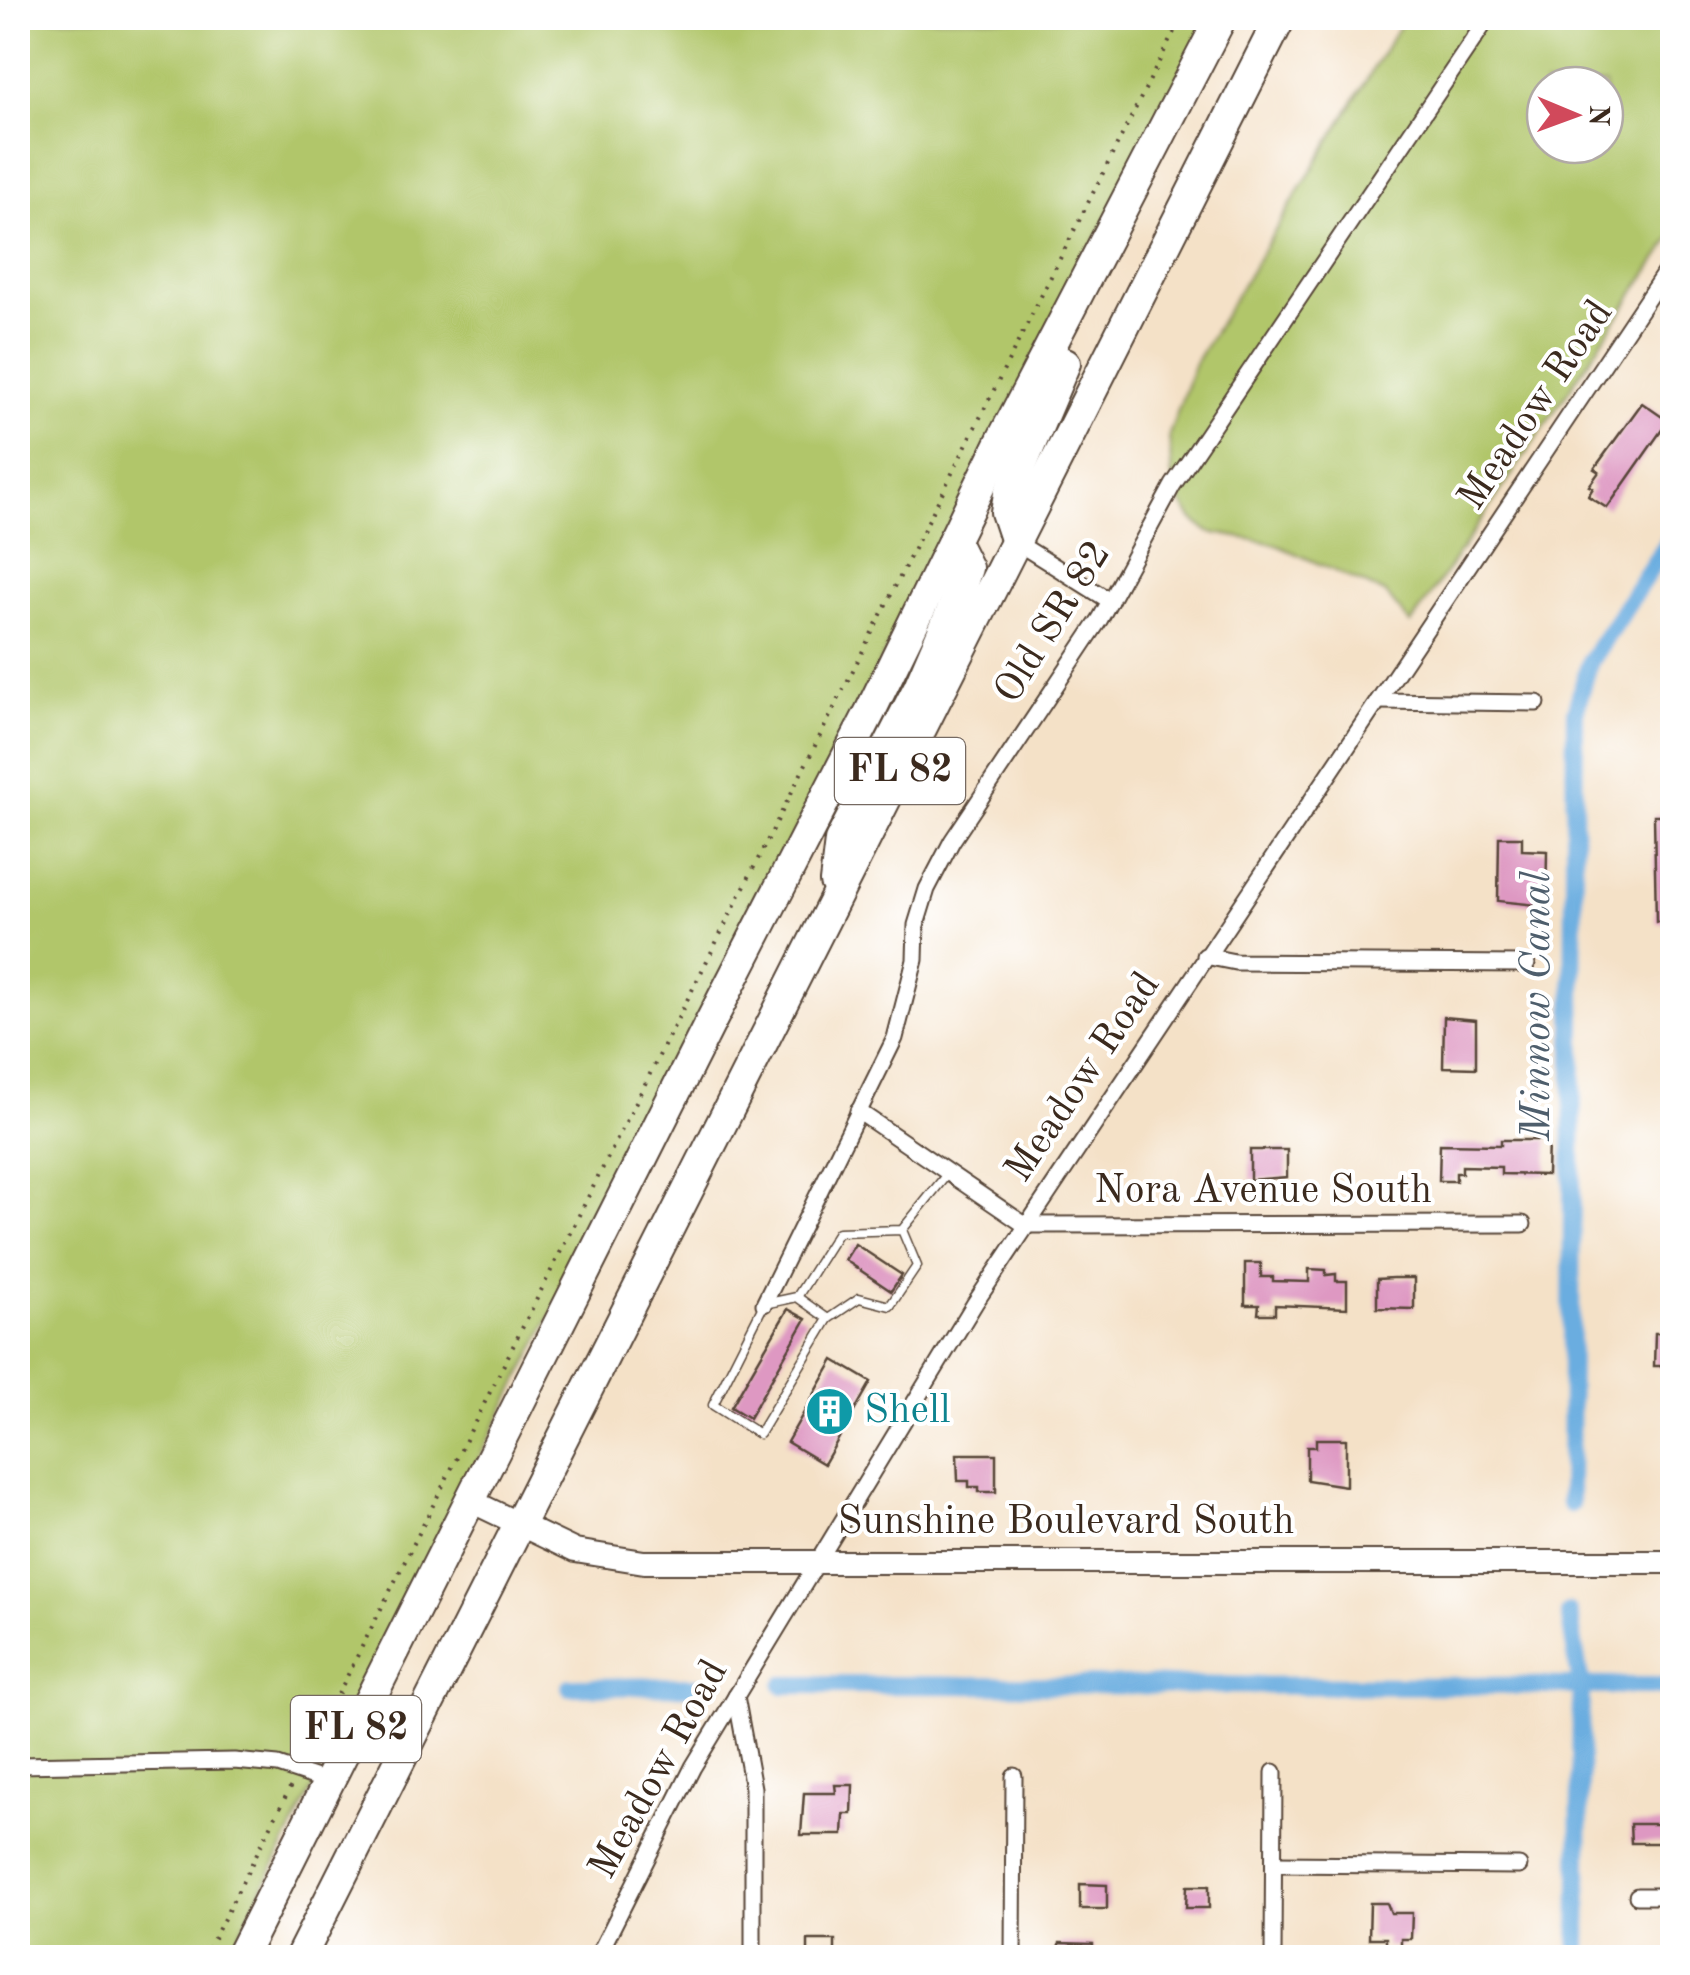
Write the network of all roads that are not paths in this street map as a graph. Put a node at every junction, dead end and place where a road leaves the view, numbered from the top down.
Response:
1 (1221, 18) edge
2 (1280, 18) edge
3 (1488, 18) edge
4 (1169, 120) junction
5 (1672, 262) edge
6 (953, 540) junction
7 (1016, 542) junction
8 (1110, 601) junction
9 (1378, 701) junction
10 (1538, 702) dead end
11 (834, 900) junction
12 (1205, 956) junction
13 (1527, 964) dead end
14 (858, 1111) junction
15 (948, 1172) junction
16 (1523, 1224) dead end
17 (1024, 1225) junction
18 (902, 1230) junction
19 (797, 1297) junction
20 (764, 1304) junction
21 (828, 1319) junction
22 (471, 1501) junction
23 (520, 1525) junction
24 (816, 1561) junction
25 (1672, 1562) edge
26 (736, 1696) junction
27 (18, 1765) edge
28 (1274, 1772) dead end
29 (1014, 1776) dead end
30 (329, 1782) junction
31 (1275, 1864) junction
32 (1519, 1866) dead end
33 (1637, 1896) dead end
34 (1672, 1896) edge
35 (240, 1958) edge
36 (300, 1958) edge
37 (597, 1958) edge
38 (753, 1958) edge
39 (1013, 1958) edge
40 (1274, 1958) edge

1 - 4 highway, FL 82
2 - 7 highway, FL 82
3 - 8 street, Old SR 82
4 - 6 highway, FL 82
4 - 7 highway
5 - 9 street, Meadow Road
6 - 11 highway
6 - 22 highway, FL 82
7 - 8 street
7 - 11 highway, FL 82
8 - 14 street, Old SR 82
9 - 10 street
9 - 12 street, Meadow Road
11 - 23 highway, FL 82
12 - 13 street
12 - 17 street, Meadow Road
14 - 15 street
14 - 20 street, Old SR 82
15 - 17 street
15 - 18 lane
16 - 17 street, Nora Avenue South
17 - 24 street, Meadow Road
18 - 19 lane
18 - 21 lane
19 - 20 lane
19 - 21 lane
20 - 21 lane
22 - 23 street, Sunshine Boulevard South
22 - 30 highway, FL 82
23 - 24 street, Sunshine Boulevard South
23 - 36 highway, FL 82
24 - 25 street, Sunshine Boulevard South
24 - 26 street, Meadow Road
26 - 37 street, Meadow Road
26 - 38 street
27 - 30 street
28 - 31 street
29 - 39 street
30 - 35 highway, FL 82
31 - 32 street
31 - 40 street
33 - 34 street

